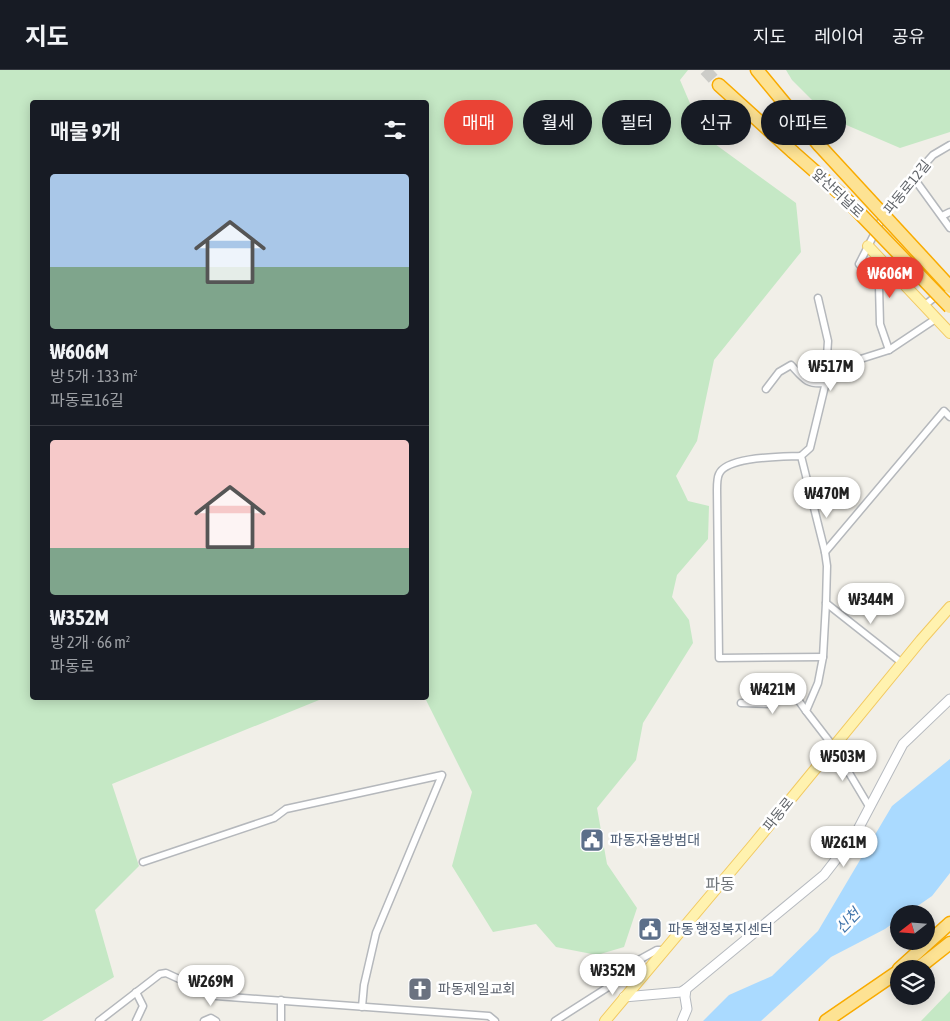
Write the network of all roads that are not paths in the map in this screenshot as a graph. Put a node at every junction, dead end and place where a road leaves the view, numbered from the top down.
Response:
1 (756, 70) edge
2 (719, 85) tunnel mouth
3 (950, 145) edge
4 (913, 177) junction
5 (950, 212) edge
6 (942, 216) junction
7 (950, 228) edge
8 (868, 246) junction
9 (950, 285) edge
10 (818, 298) dead end
11 (950, 307) edge
12 (937, 318) junction
13 (950, 333) edge
14 (889, 350) junction
15 (825, 383) junction
16 (766, 389) dead end
17 (950, 417) edge
18 (800, 456) junction
19 (825, 552) junction
20 (826, 604) junction
21 (950, 606) edge
22 (823, 658) junction
23 (902, 663) junction
24 (950, 698) edge
25 (741, 703) dead end
26 (806, 711) junction
27 (834, 746) junction
28 (870, 808) junction
29 (143, 862) dead end
30 (950, 923) edge
31 (950, 933) edge
32 (950, 943) edge
33 (950, 949) edge
34 (664, 950) junction
35 (912, 960) edge
36 (915, 960) edge
37 (929, 960) edge
38 (932, 960) edge
39 (890, 978) edge
40 (890, 980) edge
41 (686, 990) junction
42 (136, 992) junction
43 (624, 997) junction
44 (281, 1000) junction
45 (362, 1007) junction
46 (474, 1018) edge
47 (99, 1021) edge
48 (136, 1021) edge
49 (204, 1021) edge
50 (216, 1021) edge
51 (282, 1021) edge
52 (496, 1021) edge
53 (556, 1021) edge
54 (604, 1021) edge
55 (682, 1021) edge
56 (826, 1021) edge
57 (840, 1021) edge

1 - 9 highway, 앞산터널로, bridge
2 - 11 highway, 앞산터널로, bridge
3 - 4 street, 파동로12길
4 - 6 street
4 - 8 street, 파동로12길
5 - 6 street
6 - 7 street
8 - 12 main road
8 - 14 street, 파동로12길
9 - 12 street
10 - 15 street
12 - 13 street
12 - 14 street
14 - 15 street
15 - 16 street
15 - 18 street
17 - 19 street
18 - 19 street
18 - 22 street
19 - 20 street
20 - 22 street
20 - 23 street
21 - 23 main road, 파동로
22 - 26 street
23 - 27 main road, 파동로
24 - 28 street
25 - 26 street
26 - 27 street
27 - 28 street
27 - 34 main road, 파동로
28 - 41 street
29 - 45 street
30 - 35 highway
31 - 36 highway
32 - 37 highway
33 - 38 highway
34 - 43 main road, 파동로
34 - 53 street
39 - 56 highway
40 - 57 highway
41 - 43 street
41 - 55 street
42 - 44 street
42 - 47 street
42 - 48 street
43 - 54 main road, 파동로
44 - 45 street
44 - 51 street
45 - 46 street
46 - 52 street
49 - 50 street

